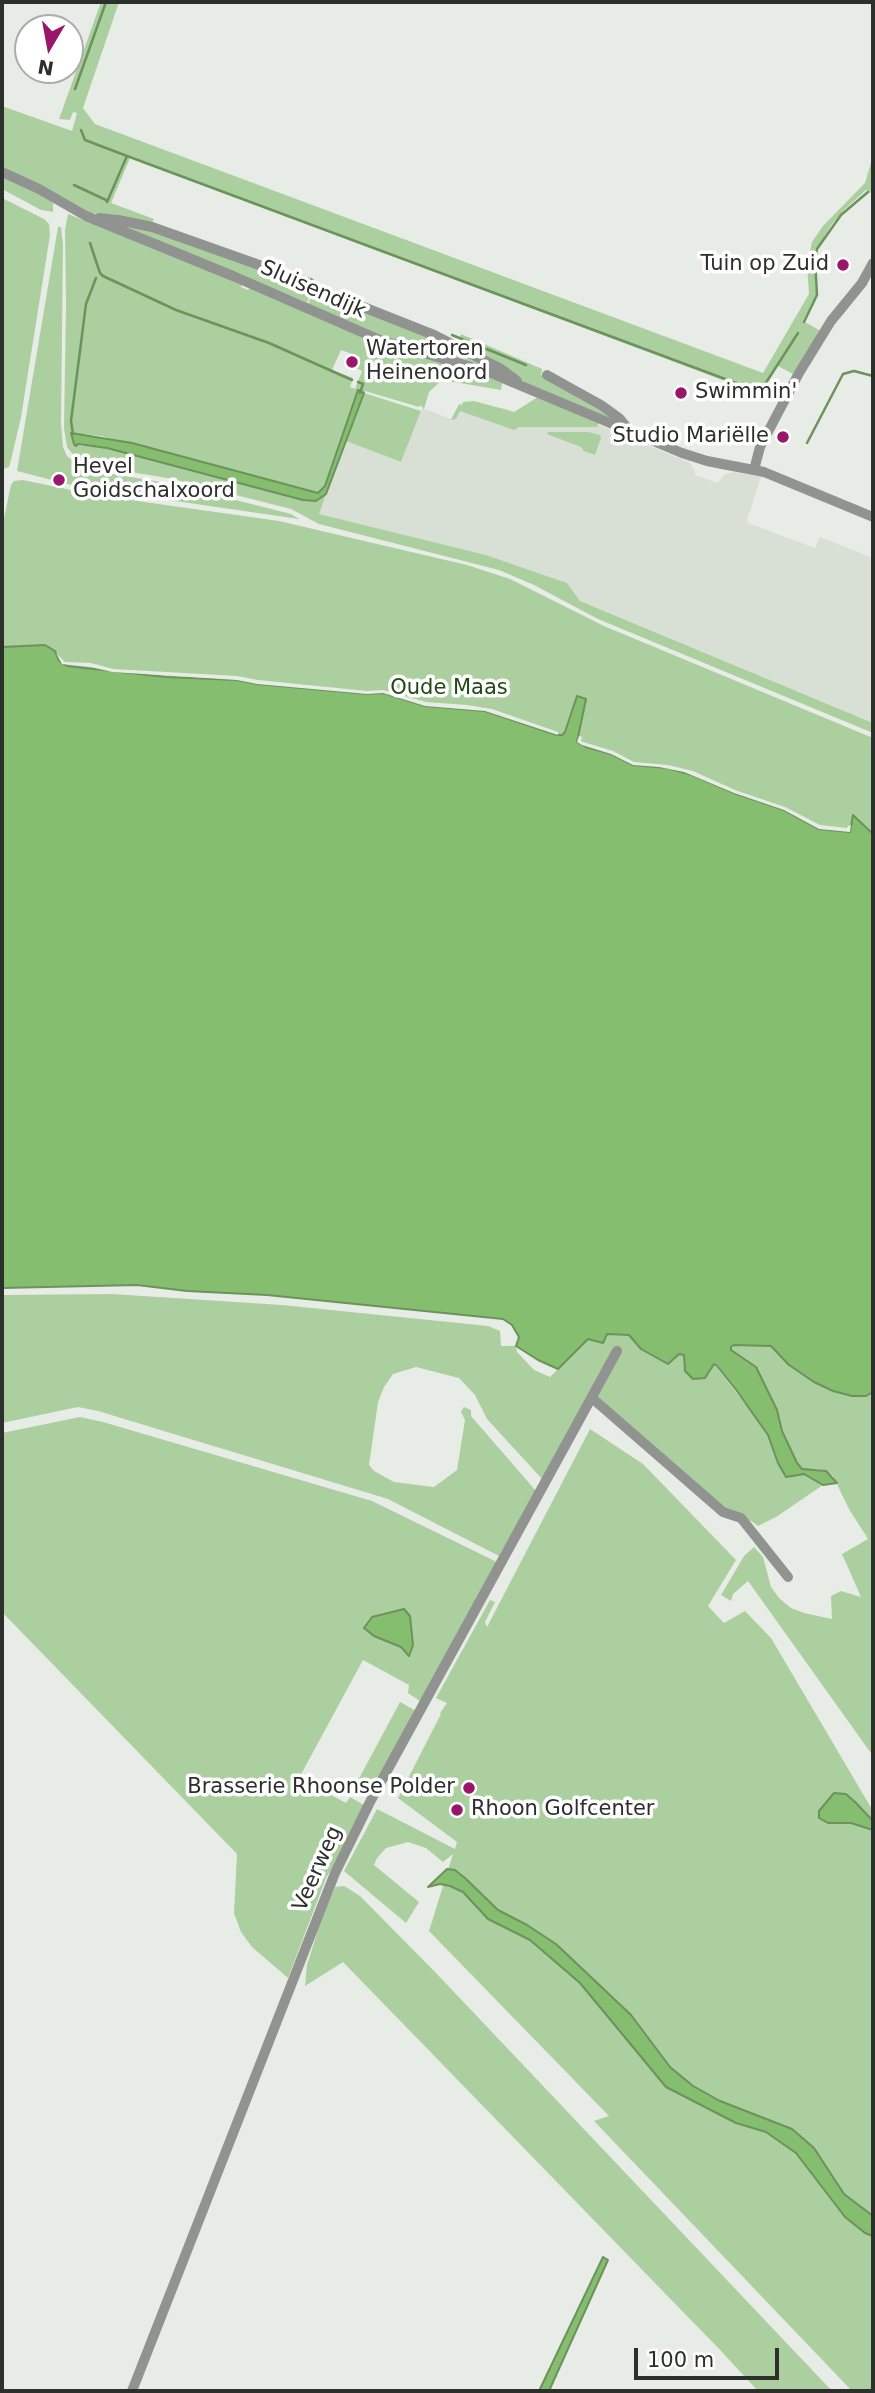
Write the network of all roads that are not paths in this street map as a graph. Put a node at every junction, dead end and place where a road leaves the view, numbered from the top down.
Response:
1 (2, 172) edge
2 (93, 219) junction
3 (873, 263) edge
4 (310, 283) dead end
5 (343, 299) dead end
6 (547, 375) dead end
7 (521, 386) junction
8 (629, 431) junction
9 (754, 470) junction
10 (873, 517) edge
11 (617, 1351) dead end
12 (592, 1398) junction
13 (788, 1577) dead end
14 (132, 2391) edge

1 - 2 street, Sluisendijk
2 - 4 street, Sluisendijk
2 - 7 street, Sluisendijk
3 - 9 street
5 - 7 street, Sluisendijk
6 - 8 street, Sluisendijk
7 - 8 street, Sluisendijk
8 - 9 street, Sluisendijk
9 - 10 street, Sluisendijk
11 - 12 street, Veerweg
12 - 13 street
12 - 14 street, Veerweg

